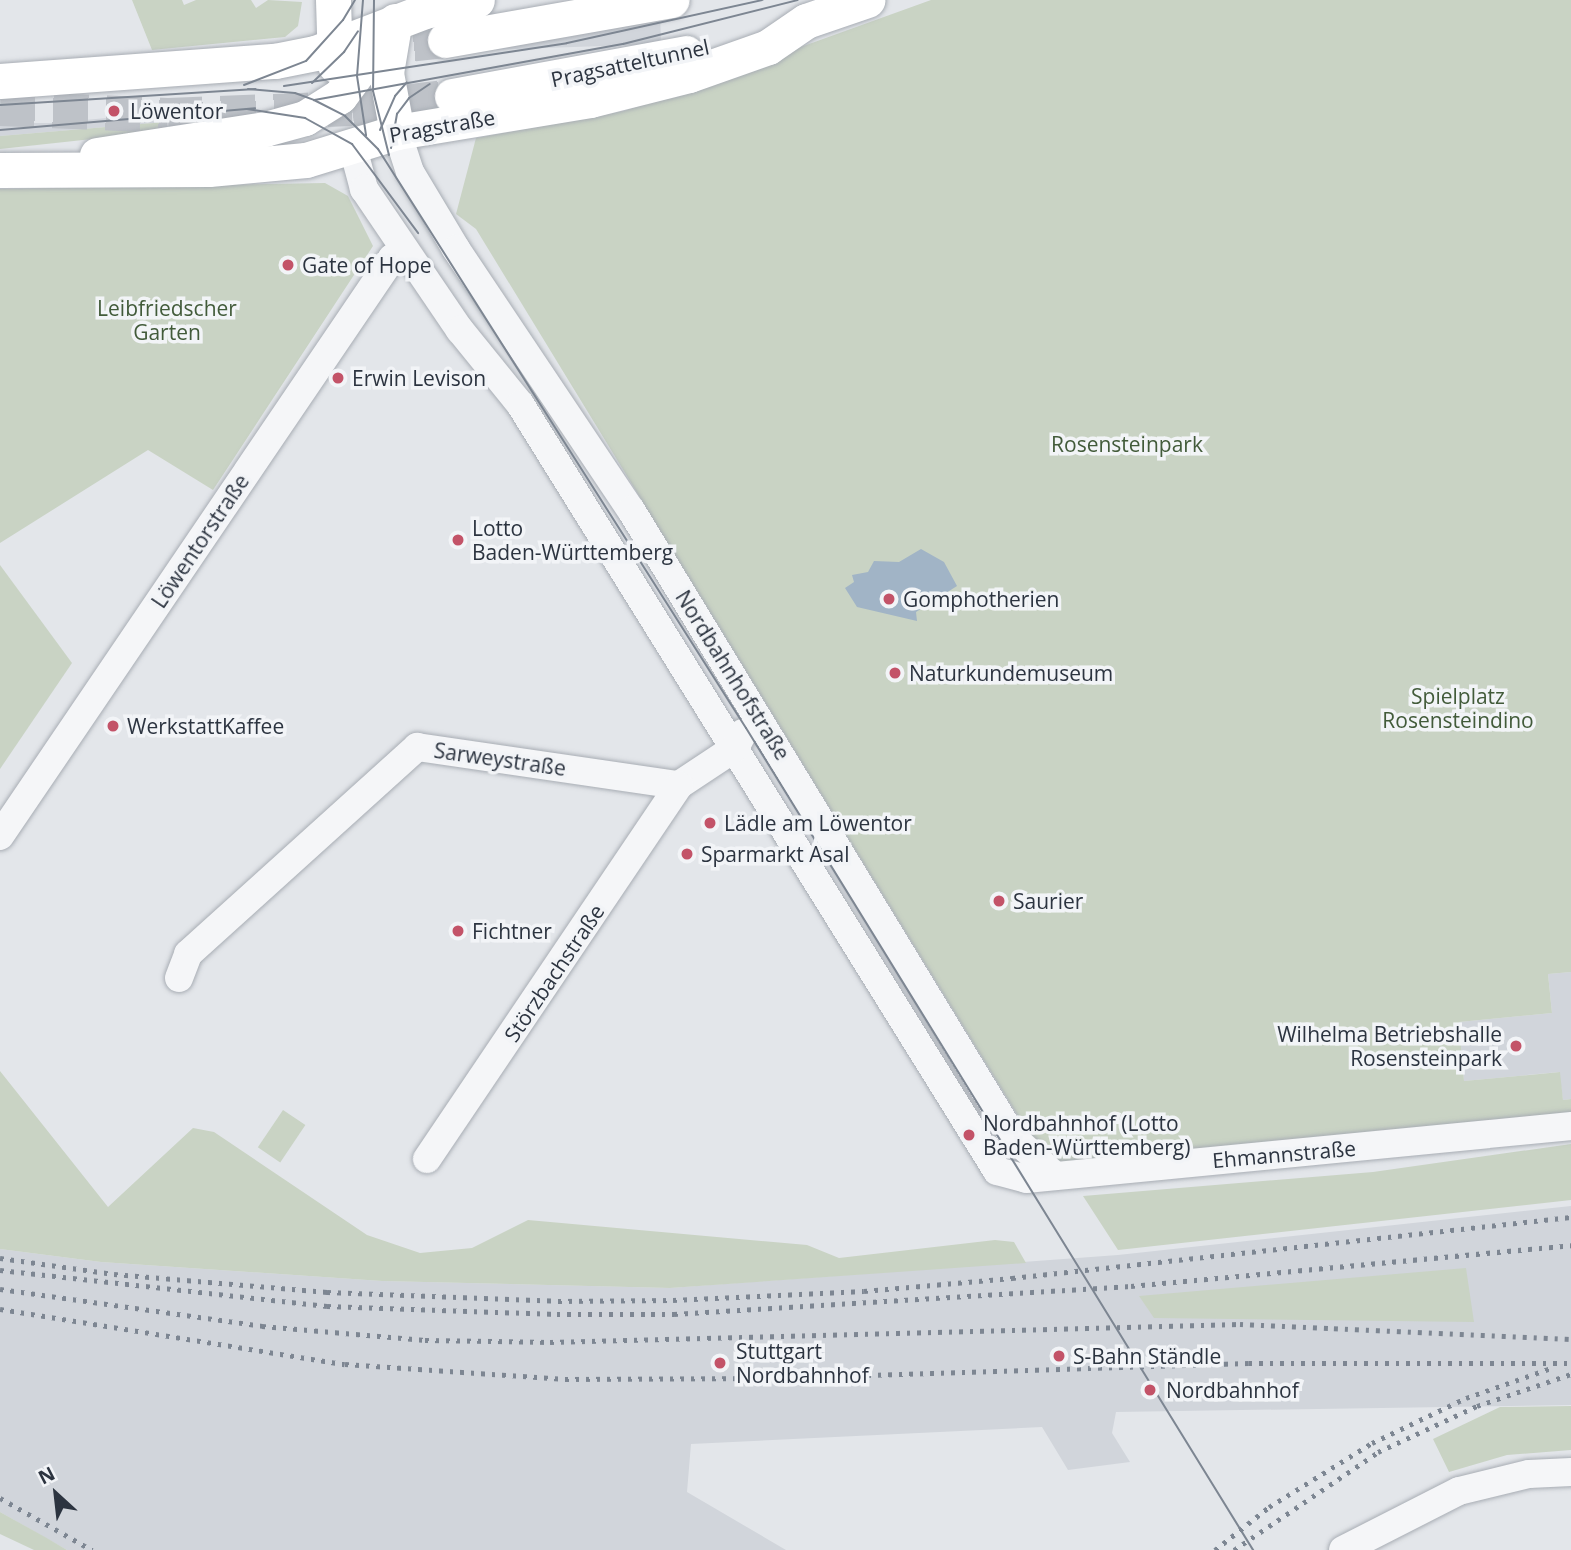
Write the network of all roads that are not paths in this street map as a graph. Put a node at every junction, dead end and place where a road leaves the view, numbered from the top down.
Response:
1 (333, 0) edge
2 (477, 0) edge
3 (671, 0) edge
4 (867, 0) edge
5 (397, 10) edge
6 (806, 21) junction
7 (444, 40) tunnel mouth
8 (333, 45) junction
9 (298, 57) junction
10 (0, 81) edge
11 (342, 88) junction
12 (452, 96) tunnel mouth
13 (397, 132) junction
14 (352, 144) junction
15 (50, 169) junction
16 (0, 170) edge
17 (404, 250) junction
18 (754, 707) junction
19 (735, 748) junction
20 (679, 785) junction
21 (0, 836) edge
22 (178, 978) dead end
23 (1571, 1126) edge
24 (427, 1159) dead end
25 (997, 1171) joint
26 (1054, 1175) junction
27 (1571, 1472) edge
28 (1343, 1550) edge

1 - 8 main road
2 - 5 main road
3 - 7 main road
4 - 6 main road, Pragstraße
5 - 8 main road
5 - 11 main road
5 - 13 main road
6 - 12 main road, Pragsatteltunnel
6 - 13 main road, Pragstraße
8 - 9 main road
8 - 11 main road
9 - 10 main road
9 - 11 main road
11 - 13 main road
11 - 14 main road
11 - 15 main road
13 - 14 main road, Pragstraße
13 - 18 street, Nordbahnhofstraße
14 - 15 main road, Pragstraße
14 - 17 street, Nordbahnhofstraße
15 - 16 main road, Pragstraße
17 - 19 street, Nordbahnhofstraße
17 - 21 street, Löwentorstraße
18 - 19 street
18 - 26 street, Nordbahnhofstraße
19 - 20 street
19 - 25 street, Nordbahnhofstraße
20 - 22 street, Sarweystraße
20 - 24 street, Störzbachstraße
23 - 26 street, Ehmannstraße
25 - 26 street, Ehmannstraße
27 - 28 street

